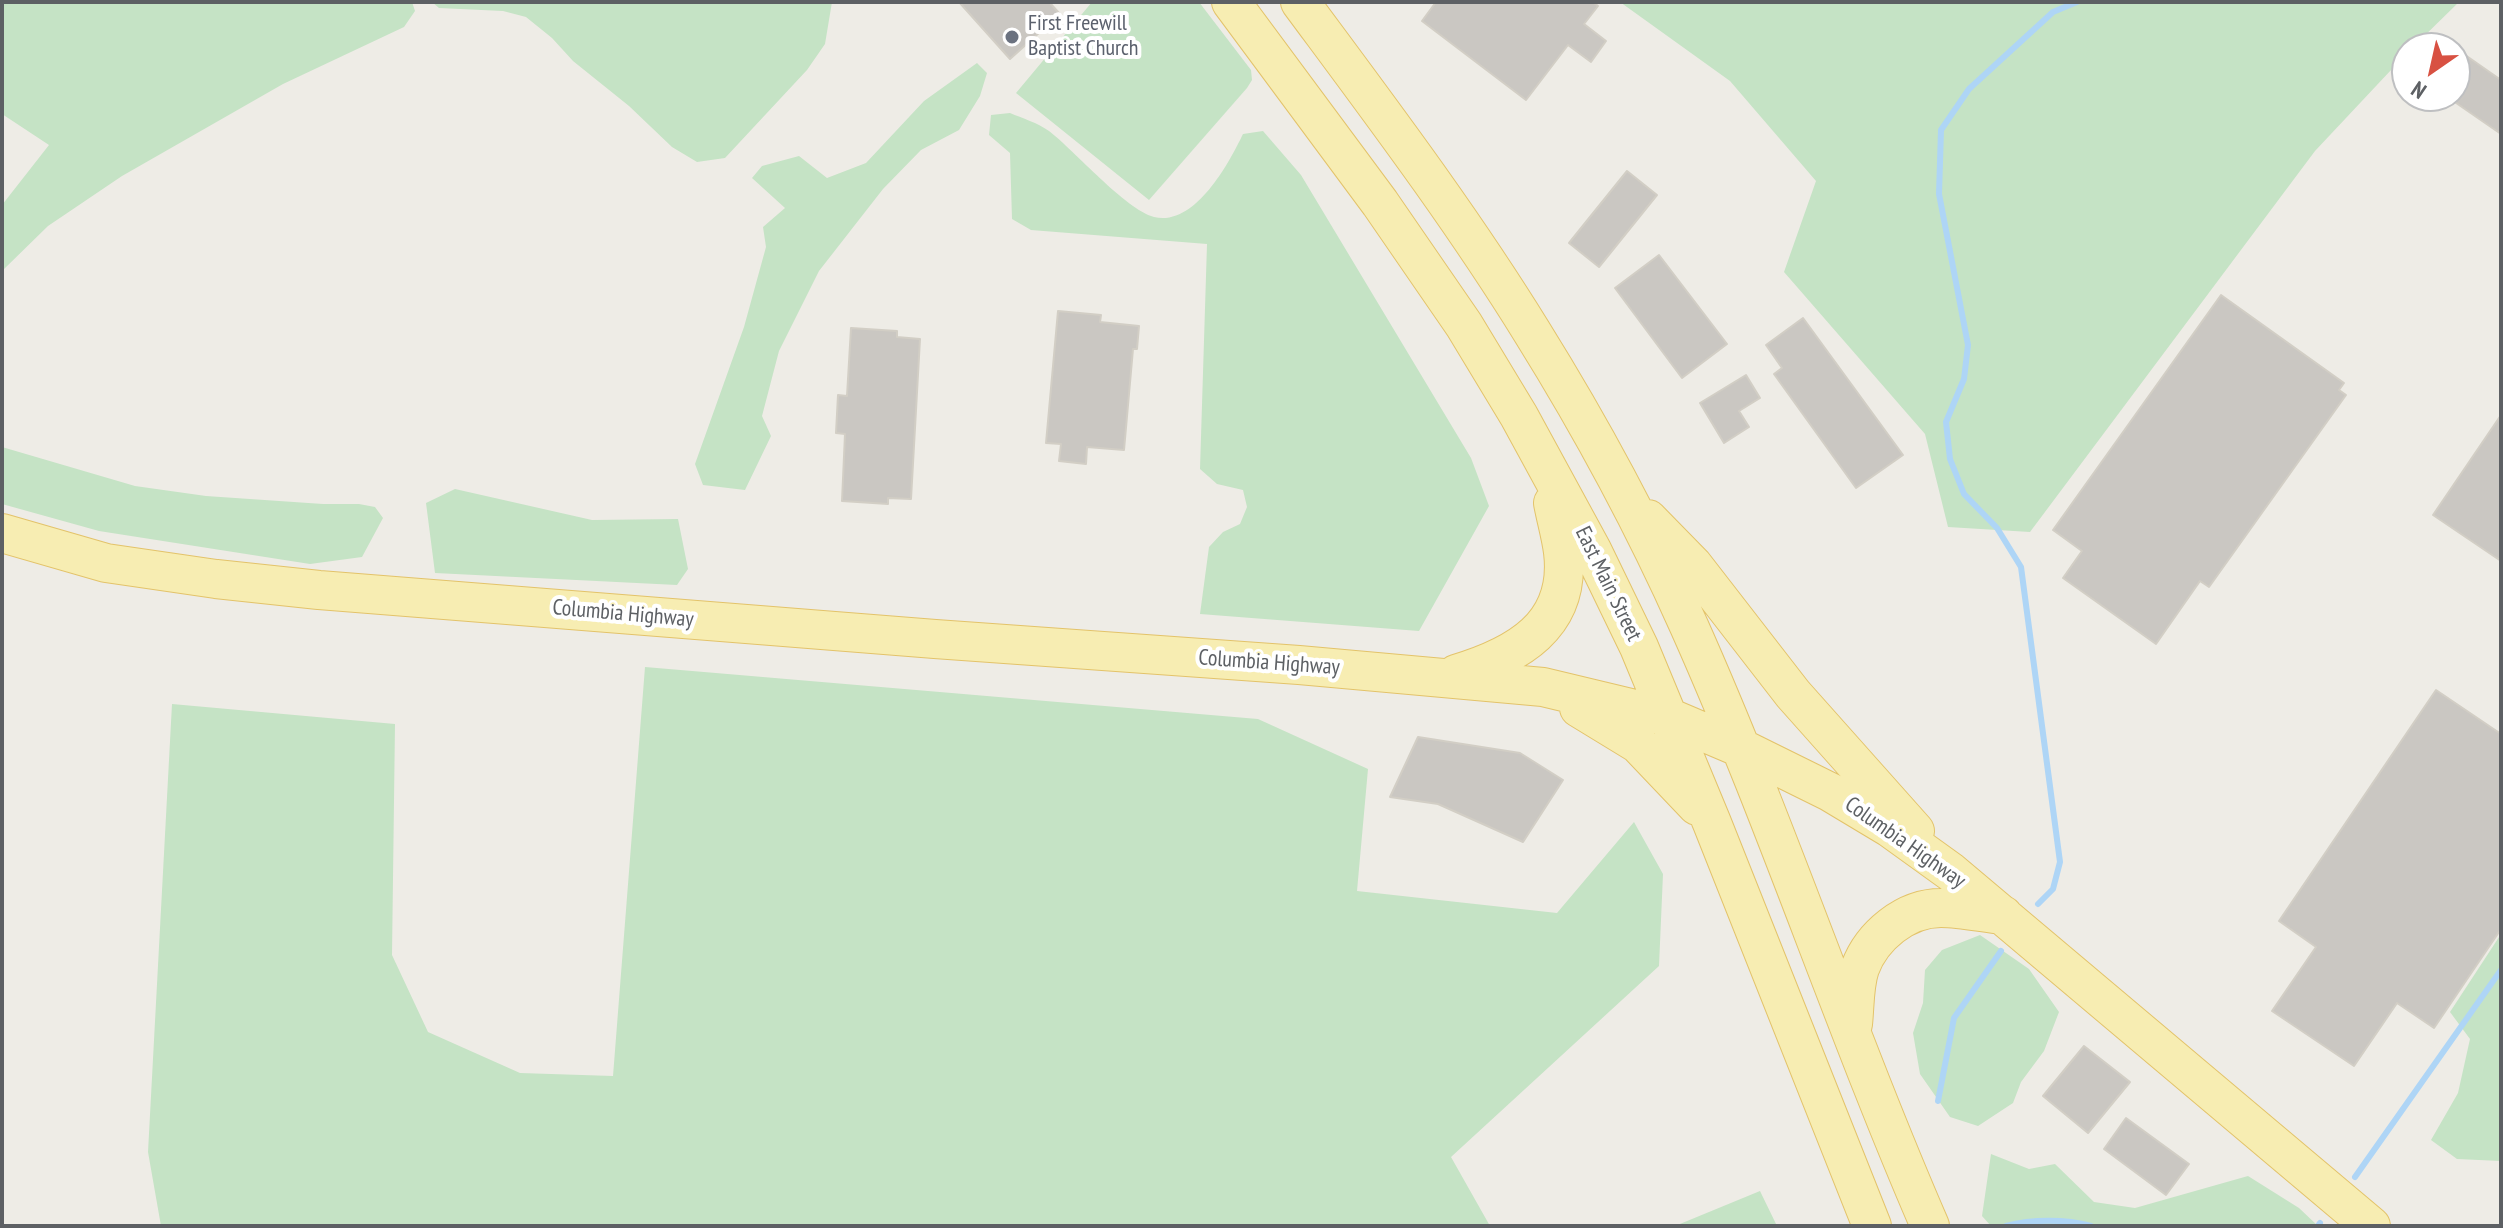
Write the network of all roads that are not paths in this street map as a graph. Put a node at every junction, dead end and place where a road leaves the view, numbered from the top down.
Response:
1 (1231, 2) edge
2 (1300, 2) edge
3 (1427, 175) junction
4 (1380, 203) junction
5 (1542, 457) junction
6 (1623, 493) junction
7 (2, 533) edge
8 (1446, 677) junction
9 (1543, 687) junction
10 (1668, 717) junction
11 (1741, 748) junction
12 (1712, 823) junction
13 (1951, 872) junction
14 (2003, 915) junction
15 (1853, 1031) junction
16 (1872, 1226) edge
17 (1930, 1226) edge
18 (2371, 1226) edge

1 - 4 main road, East Main Street
2 - 3 main road
3 - 4 main road
3 - 6 main road
4 - 5 main road, East Main Street
5 - 8 main road
5 - 10 main road, East Main Street
6 - 11 main road
6 - 13 main road
7 - 8 main road, Columbia Highway
8 - 9 main road, Columbia Highway
9 - 10 main road, Columbia Highway
9 - 12 main road
10 - 11 main road, Columbia Highway
10 - 12 main road, East Main Street
11 - 13 main road, Columbia Highway
11 - 15 main road
12 - 16 main road, East Main Street
13 - 14 main road, Columbia Highway
14 - 15 main road
14 - 18 main road, Columbia Highway
15 - 17 main road

